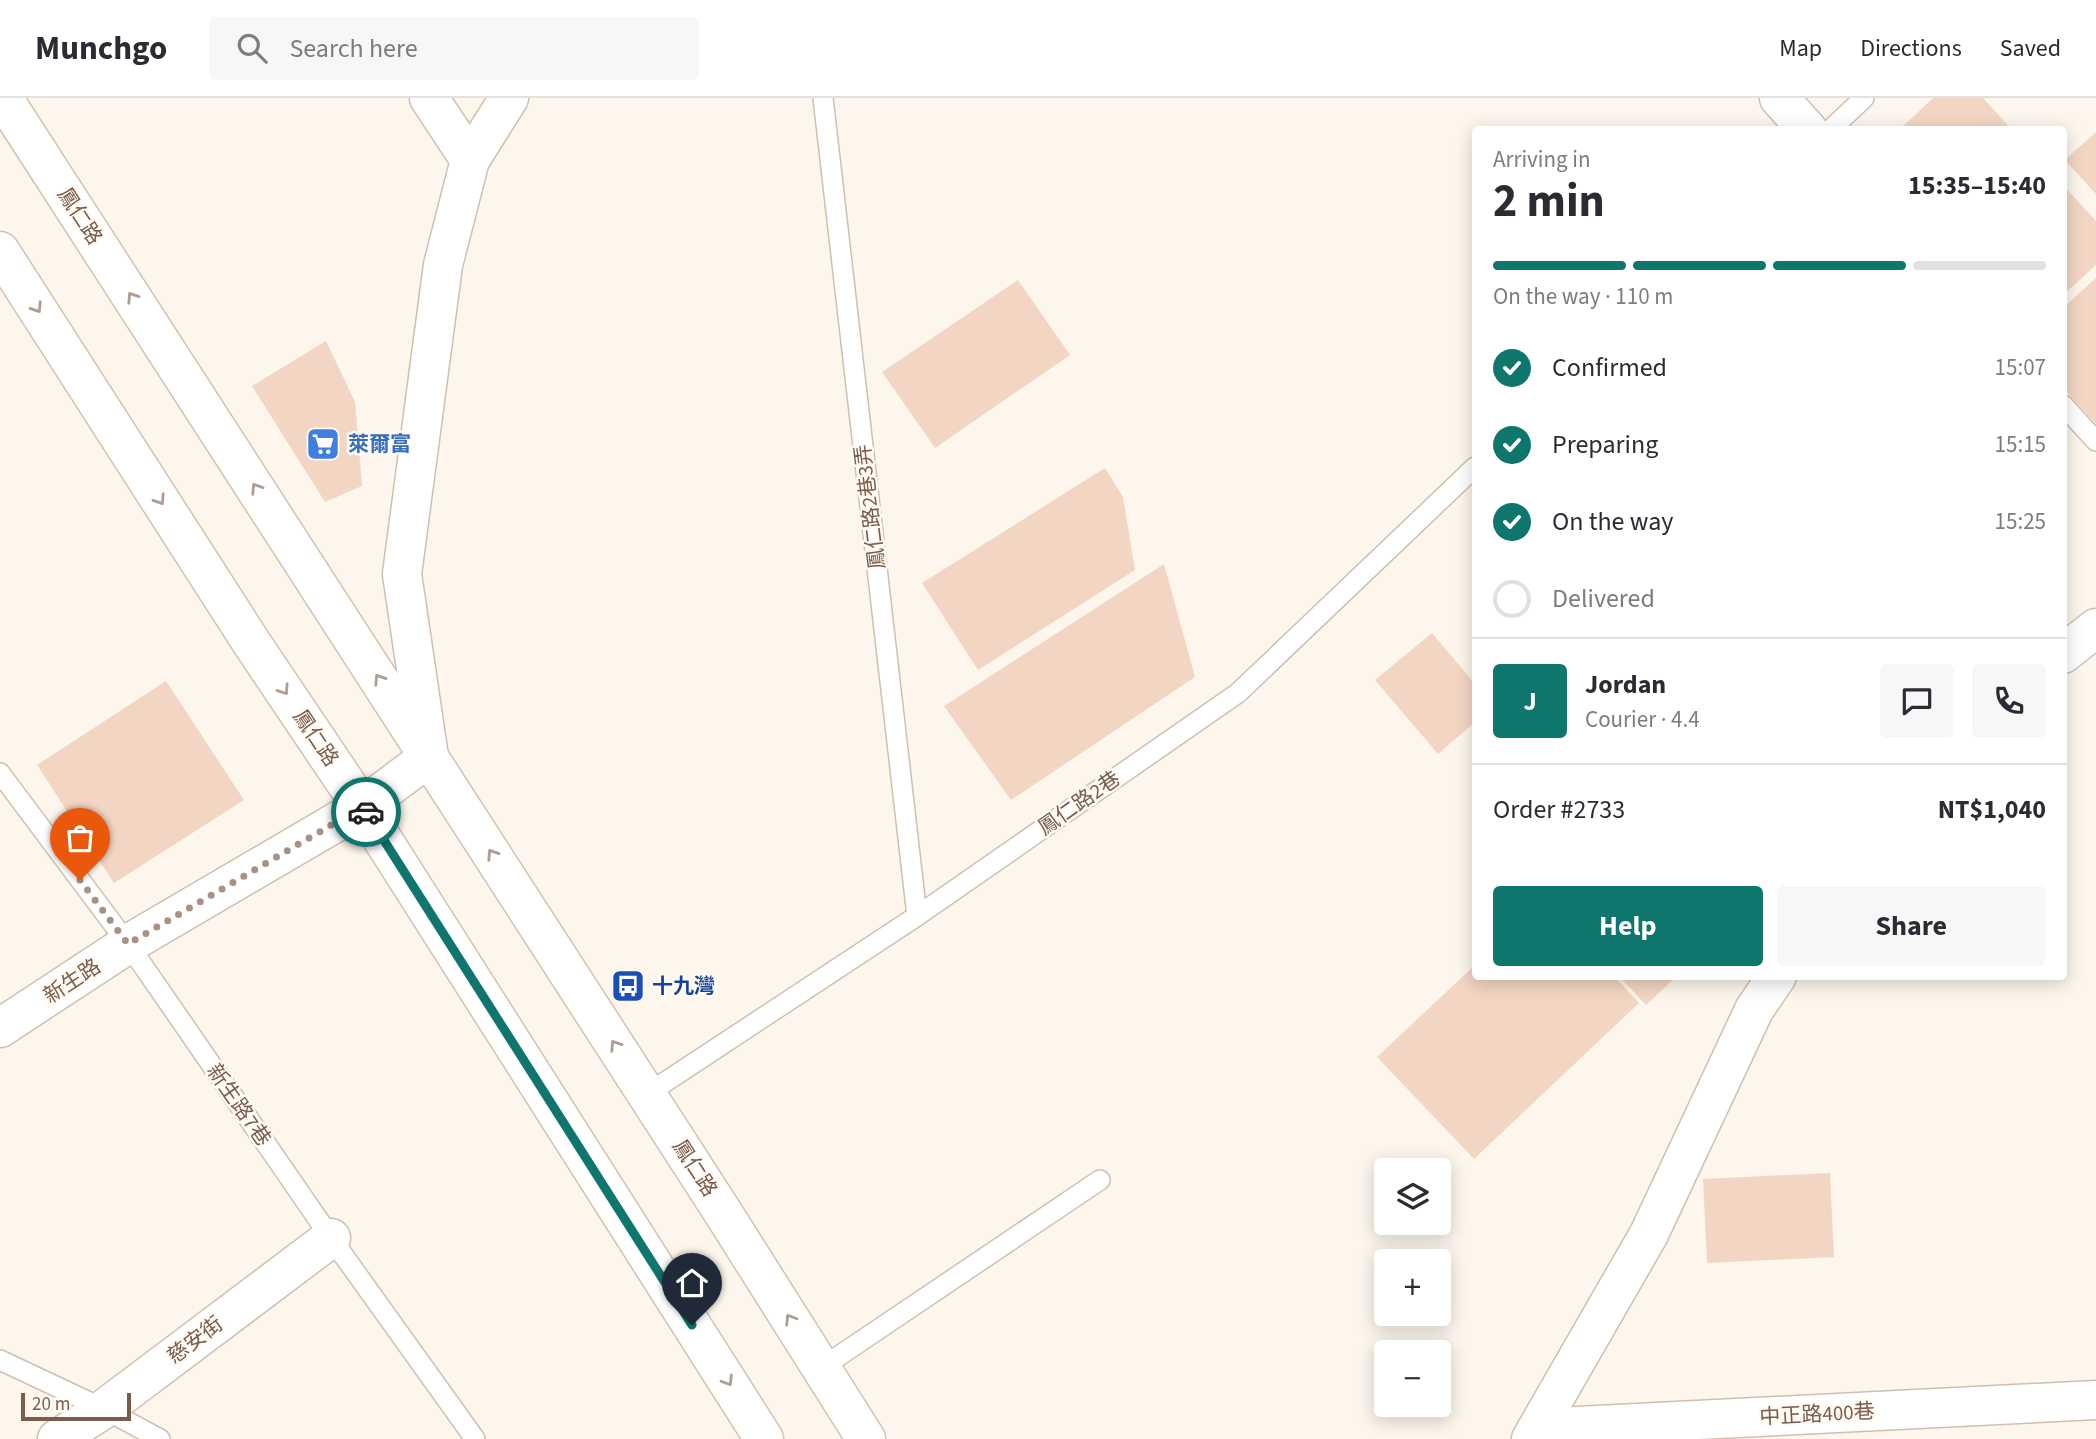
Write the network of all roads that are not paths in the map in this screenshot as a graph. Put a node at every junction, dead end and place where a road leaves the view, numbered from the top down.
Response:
1 (3, 98) edge
2 (429, 98) edge
3 (509, 98) edge
4 (823, 98) edge
5 (1779, 98) edge
6 (1864, 98) edge
7 (1804, 126) edge
8 (1834, 126) edge
9 (470, 160) junction
10 (0, 251) edge
11 (2067, 409) edge
12 (2096, 441) edge
13 (1472, 470) edge
14 (2096, 628) edge
15 (2067, 651) edge
16 (429, 758) junction
17 (0, 773) edge
18 (362, 807) junction
19 (917, 916) junction
20 (128, 944) junction
21 (1774, 980) edge
22 (0, 1028) edge
23 (647, 1094) junction
24 (1100, 1180) dead end
25 (331, 1238) junction
26 (0, 1360) edge
27 (821, 1368) junction
28 (2096, 1401) edge
29 (104, 1409) junction
30 (1535, 1434) edge
31 (57, 1439) edge
32 (160, 1439) edge
33 (475, 1439) edge
34 (764, 1439) edge
35 (866, 1439) edge

16 -> 1 main road, 鳳仁路
2 - 9 main road
3 - 9 main road, 鳳仁路
4 - 19 lane, 鳳仁路2巷3弄
5 - 7 main road
6 - 8 lane
9 - 16 main road, 鳳仁路
10 -> 18 main road, 鳳仁路
11 - 12 lane
13 - 19 lane, 鳳仁路2巷
14 - 15 main road
16 - 18 main road, 新生路
23 -> 16 main road, 鳳仁路
17 - 20 lane, 新生路7巷
18 - 20 main road, 新生路
18 -> 34 main road, 鳳仁路
19 - 23 lane, 鳳仁路2巷
20 - 22 main road, 新生路
20 - 25 lane, 新生路7巷
21 - 30 main road, 中正路400巷
27 -> 23 main road, 鳳仁路
24 - 27 lane
25 - 29 main road, 慈安街
25 - 33 lane, 新生路7巷
26 - 29 lane
27 - 35 main road, 鳳仁路
28 - 30 main road, 中正路400巷
29 - 31 main road, 慈安街
29 - 32 lane

